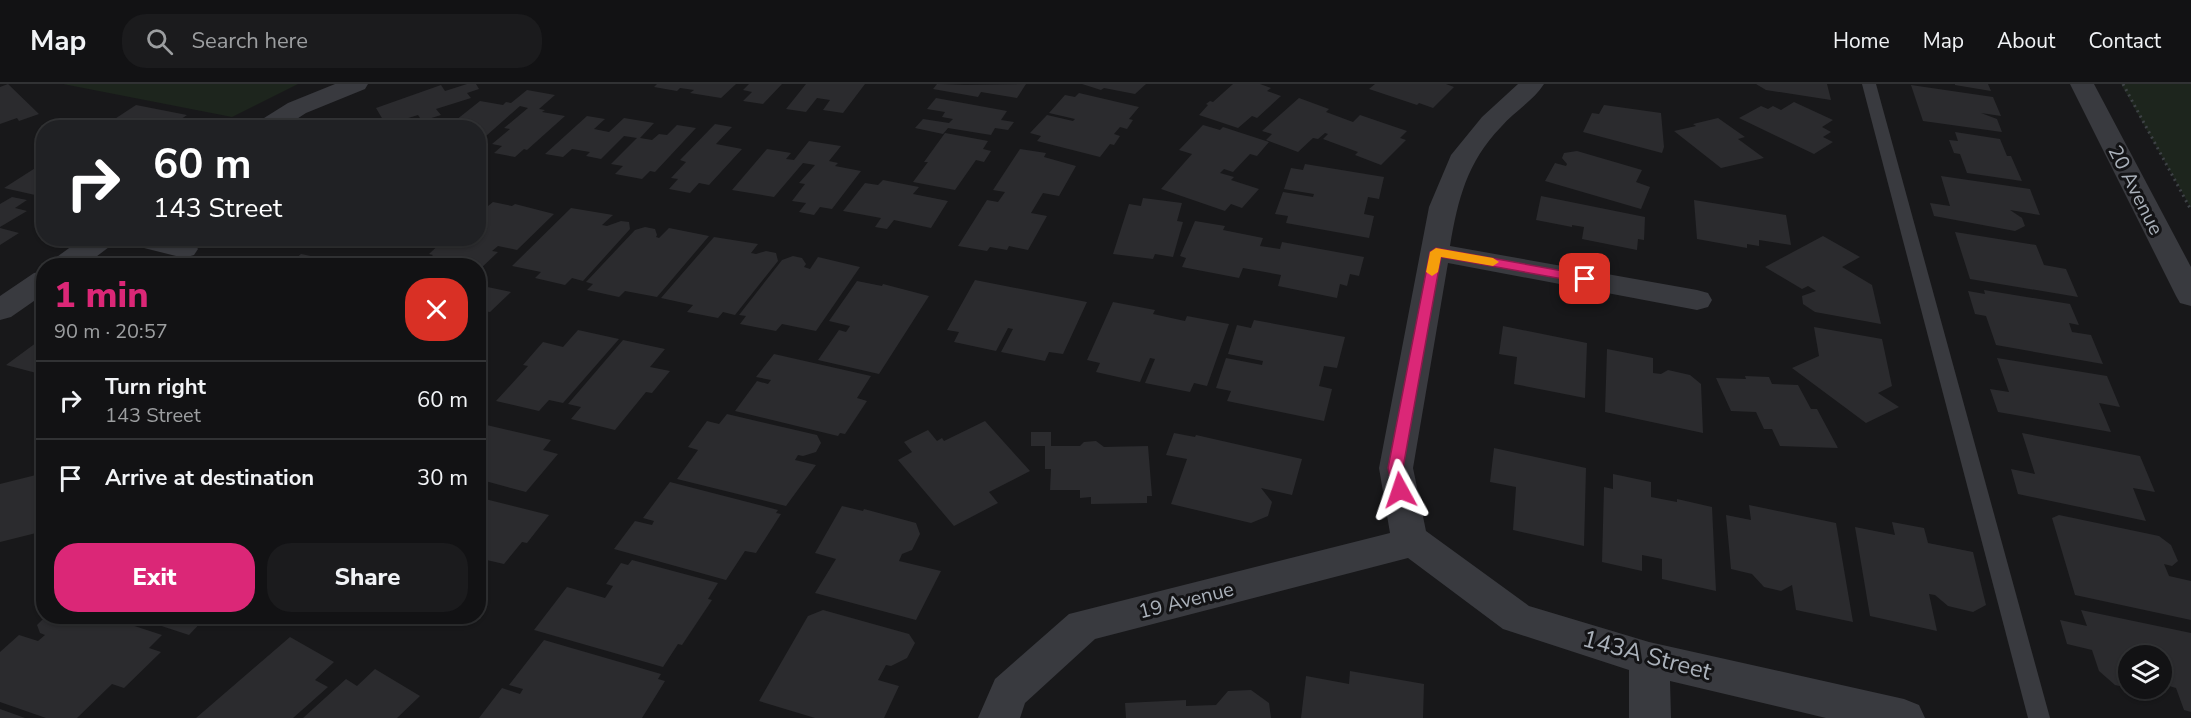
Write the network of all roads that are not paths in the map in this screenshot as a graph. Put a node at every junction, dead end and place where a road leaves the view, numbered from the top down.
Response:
1 (356, 84) edge
2 (1532, 84) edge
3 (1869, 84) edge
4 (2082, 84) edge
5 (278, 120) edge
6 (93, 246) edge
7 (171, 246) edge
8 (184, 249) dead end
9 (1436, 252) junction
10 (75, 258) edge
11 (36, 285) edge
12 (2191, 296) edge
13 (1697, 300) dead end
14 (0, 310) edge
15 (1413, 542) junction
16 (1649, 658) junction
17 (999, 718) edge
18 (1650, 718) edge
19 (1904, 718) edge
20 (2039, 718) edge

1 - 5 street
2 - 9 street
3 - 20 lane
4 - 12 street, 20 Avenue
6 - 10 street
7 - 8 street
9 - 13 street
9 - 15 street
11 - 14 street
15 - 16 street, 143A Street
15 - 17 street, 19 Avenue
16 - 18 street
16 - 19 street, 143A Street

